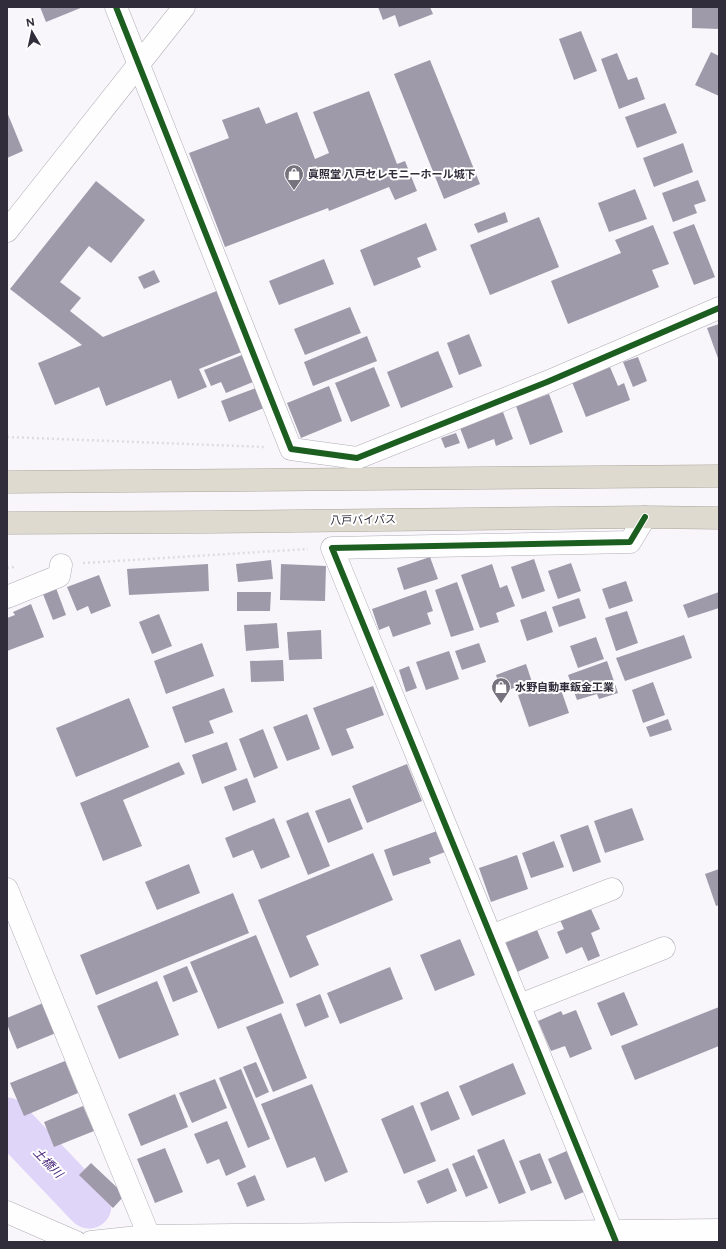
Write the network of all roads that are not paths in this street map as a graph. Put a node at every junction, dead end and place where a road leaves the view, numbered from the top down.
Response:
1 (116, 7) edge
2 (184, 7) edge
3 (139, 64) junction
4 (7, 231) edge
5 (719, 308) edge
6 (719, 476) edge
7 (7, 482) edge
8 (645, 517) junction
9 (719, 518) edge
10 (7, 523) edge
11 (61, 564) road end
12 (7, 597) edge
13 (7, 889) edge
14 (612, 889) dead end
15 (491, 936) junction
16 (664, 948) dead end
17 (520, 1005) junction
18 (7, 1212) edge
19 (719, 1230) edge
20 (148, 1236) junction
21 (614, 1236) edge
22 (246, 1238) edge
23 (76, 1242) edge
24 (91, 1242) edge

1 - 3 street
2 - 3 street
3 - 4 street
3 - 5 street
6 - 7 highway
8 - 9 highway, 八戸バイパス
8 - 10 highway, 八戸バイパス
8 - 15 street
11 - 12 street
13 - 20 street
14 - 15 street
15 - 17 street
16 - 17 street
17 - 21 street
18 - 23 street
19 - 21 street
20 - 22 street
20 - 24 street
21 - 22 street

